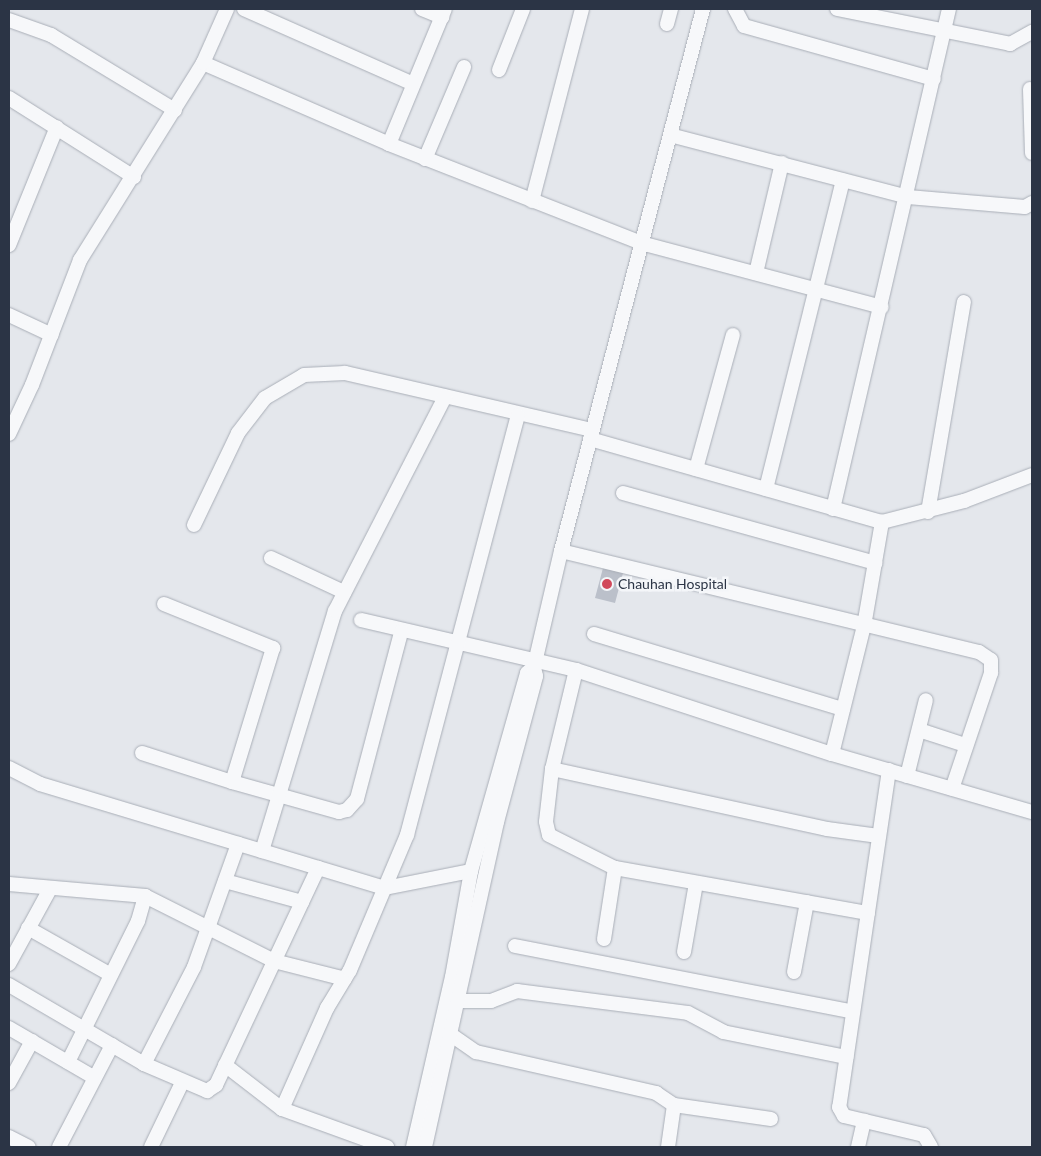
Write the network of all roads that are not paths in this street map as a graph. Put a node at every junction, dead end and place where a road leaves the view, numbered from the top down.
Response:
1 (227, 9) edge
2 (244, 9) edge
3 (422, 9) edge
4 (523, 9) edge
5 (582, 9) edge
6 (671, 9) edge
7 (703, 9) edge
8 (735, 9) edge
9 (837, 9) edge
10 (949, 9) edge
11 (444, 13) edge
12 (9, 20) edge
13 (667, 24) dead end
14 (1032, 32) edge
15 (944, 33) junction
16 (203, 63) junction
17 (464, 67) dead end
18 (499, 70) dead end
19 (934, 79) junction
20 (413, 84) junction
21 (1030, 89) dead end
22 (9, 98) edge
23 (175, 110) junction
24 (57, 127) junction
25 (670, 135) junction
26 (389, 144) junction
27 (1032, 153) edge
28 (425, 159) junction
29 (782, 163) junction
30 (134, 177) junction
31 (843, 180) junction
32 (908, 197) junction
33 (532, 201) junction
34 (1032, 203) edge
35 (642, 243) junction
36 (9, 245) edge
37 (756, 273) junction
38 (818, 290) junction
39 (964, 302) dead end
40 (882, 307) junction
41 (9, 315) edge
42 (52, 335) junction
43 (733, 335) dead end
44 (444, 396) junction
45 (518, 415) junction
46 (12, 419) edge
47 (9, 434) edge
48 (591, 435) junction
49 (696, 469) junction
50 (1032, 475) edge
51 (766, 489) junction
52 (623, 493) dead end
53 (833, 508) junction
54 (928, 512) junction
55 (882, 522) junction
56 (194, 525) dead end
57 (560, 551) junction
58 (272, 558) dead end
59 (875, 563) junction
60 (344, 592) junction
61 (164, 604) dead end
62 (360, 620) dead end
63 (864, 626) junction
64 (401, 632) junction
65 (594, 634) dead end
66 (457, 645) junction
67 (534, 665) junction
68 (576, 670) junction
69 (926, 700) dead end
70 (843, 710) junction
71 (918, 730) junction
72 (965, 745) junction
73 (142, 753) dead end
74 (832, 754) junction
75 (9, 768) edge
76 (552, 769) junction
77 (889, 770) junction
78 (907, 776) junction
79 (232, 782) junction
80 (952, 789) junction
81 (280, 792) junction
82 (1032, 812) edge
83 (879, 836) junction
84 (238, 844) junction
85 (262, 851) junction
86 (318, 868) junction
87 (615, 868) junction
88 (470, 871) junction
89 (225, 881) junction
90 (696, 883) junction
91 (9, 884) edge
92 (385, 888) junction
93 (50, 889) junction
94 (145, 896) junction
95 (302, 902) junction
96 (807, 902) junction
97 (868, 913) junction
98 (28, 928) junction
99 (208, 928) junction
100 (604, 939) dead end
101 (515, 946) dead end
102 (684, 952) dead end
103 (274, 961) junction
104 (9, 964) edge
105 (794, 972) dead end
106 (111, 975) junction
107 (345, 979) junction
108 (9, 985) edge
109 (452, 1001) junction
110 (853, 1012) junction
111 (9, 1028) edge
112 (84, 1029) junction
113 (450, 1034) junction
114 (32, 1041) junction
115 (112, 1045) junction
116 (846, 1057) junction
117 (68, 1062) junction
118 (144, 1064) junction
119 (225, 1065) junction
120 (95, 1078) junction
121 (9, 1083) edge
122 (182, 1083) junction
123 (674, 1105) junction
124 (282, 1109) junction
125 (771, 1119) dead end
126 (864, 1121) junction
127 (9, 1137) edge
128 (29, 1147) edge
129 (59, 1147) edge
130 (151, 1147) edge
131 (387, 1147) edge
132 (412, 1147) edge
133 (425, 1147) edge
134 (668, 1147) edge
135 (858, 1147) edge
136 (932, 1147) edge

1 - 16 street
2 - 20 street
3 - 11 street
4 - 18 street
5 - 33 street
6 - 13 street
7 - 25 street
8 - 19 street
9 - 15 street
10 - 15 street
11 - 20 street
12 - 23 street
14 - 15 street
15 - 19 street
16 - 23 street
16 - 26 street
17 - 28 street
19 - 32 street
20 - 26 street
21 - 27 street
22 - 24 street
23 - 30 street
24 - 30 street
24 - 36 street
25 - 29 street
25 - 35 street
26 - 28 street
28 - 33 street
29 - 31 street
29 - 37 street
30 - 42 street
31 - 32 street
31 - 38 street
32 - 34 street
32 - 40 street
33 - 35 street
35 - 37 street
35 - 48 street
37 - 38 street
38 - 40 street
38 - 51 street
39 - 54 street
40 - 53 street
41 - 42 street
42 - 46 street
43 - 49 street
44 - 45 street
44 - 56 street
44 - 60 street
45 - 48 street
45 - 66 street
46 - 47 street
48 - 49 street
48 - 57 street
49 - 51 street
50 - 54 street
51 - 53 street
52 - 59 street
53 - 55 street
54 - 55 street
55 - 59 street
57 - 63 street
57 - 67 street
58 - 60 street
59 - 63 street
60 - 81 street
61 - 79 street
62 - 64 street
63 - 70 street
63 - 72 street
64 - 66 street
64 - 81 street
65 - 70 street
66 - 67 street
66 - 92 street
67 - 68 street
67 - 88 street
67 - 109 street
68 - 74 street
68 - 76 street
69 - 71 street
70 - 74 street
71 - 72 street
71 - 78 street
72 - 80 street
73 - 79 street
74 - 77 street
75 - 84 street
76 - 83 street
76 - 87 street
77 - 78 street
77 - 83 street
78 - 80 street
79 - 81 street
80 - 82 street
81 - 85 street
83 - 97 street
84 - 85 street
84 - 89 street
85 - 86 street
86 - 92 street
86 - 95 street
87 - 90 street
87 - 100 street
88 - 92 street
88 - 109 street
89 - 95 street
89 - 99 street
90 - 96 street
90 - 102 street
91 - 93 street
92 - 107 street
93 - 94 street
93 - 98 street
94 - 99 street
94 - 106 street
95 - 103 street
96 - 97 street
96 - 105 street
97 - 110 street
98 - 104 street
98 - 106 street
99 - 103 street
99 - 118 street
101 - 110 street
103 - 107 street
103 - 119 street
106 - 112 street
107 - 124 street
108 - 112 street
109 - 113 street
109 - 116 street
109 - 132 street
110 - 116 street
111 - 114 street
112 - 115 street
112 - 117 street
113 - 123 street
113 - 133 street
114 - 117 street
114 - 121 street
115 - 118 street
115 - 120 street
116 - 126 street
117 - 120 street
118 - 122 street
119 - 122 street
119 - 124 street
120 - 129 street
122 - 130 street
123 - 125 street
123 - 134 street
124 - 131 street
126 - 135 street
126 - 136 street
127 - 128 street

